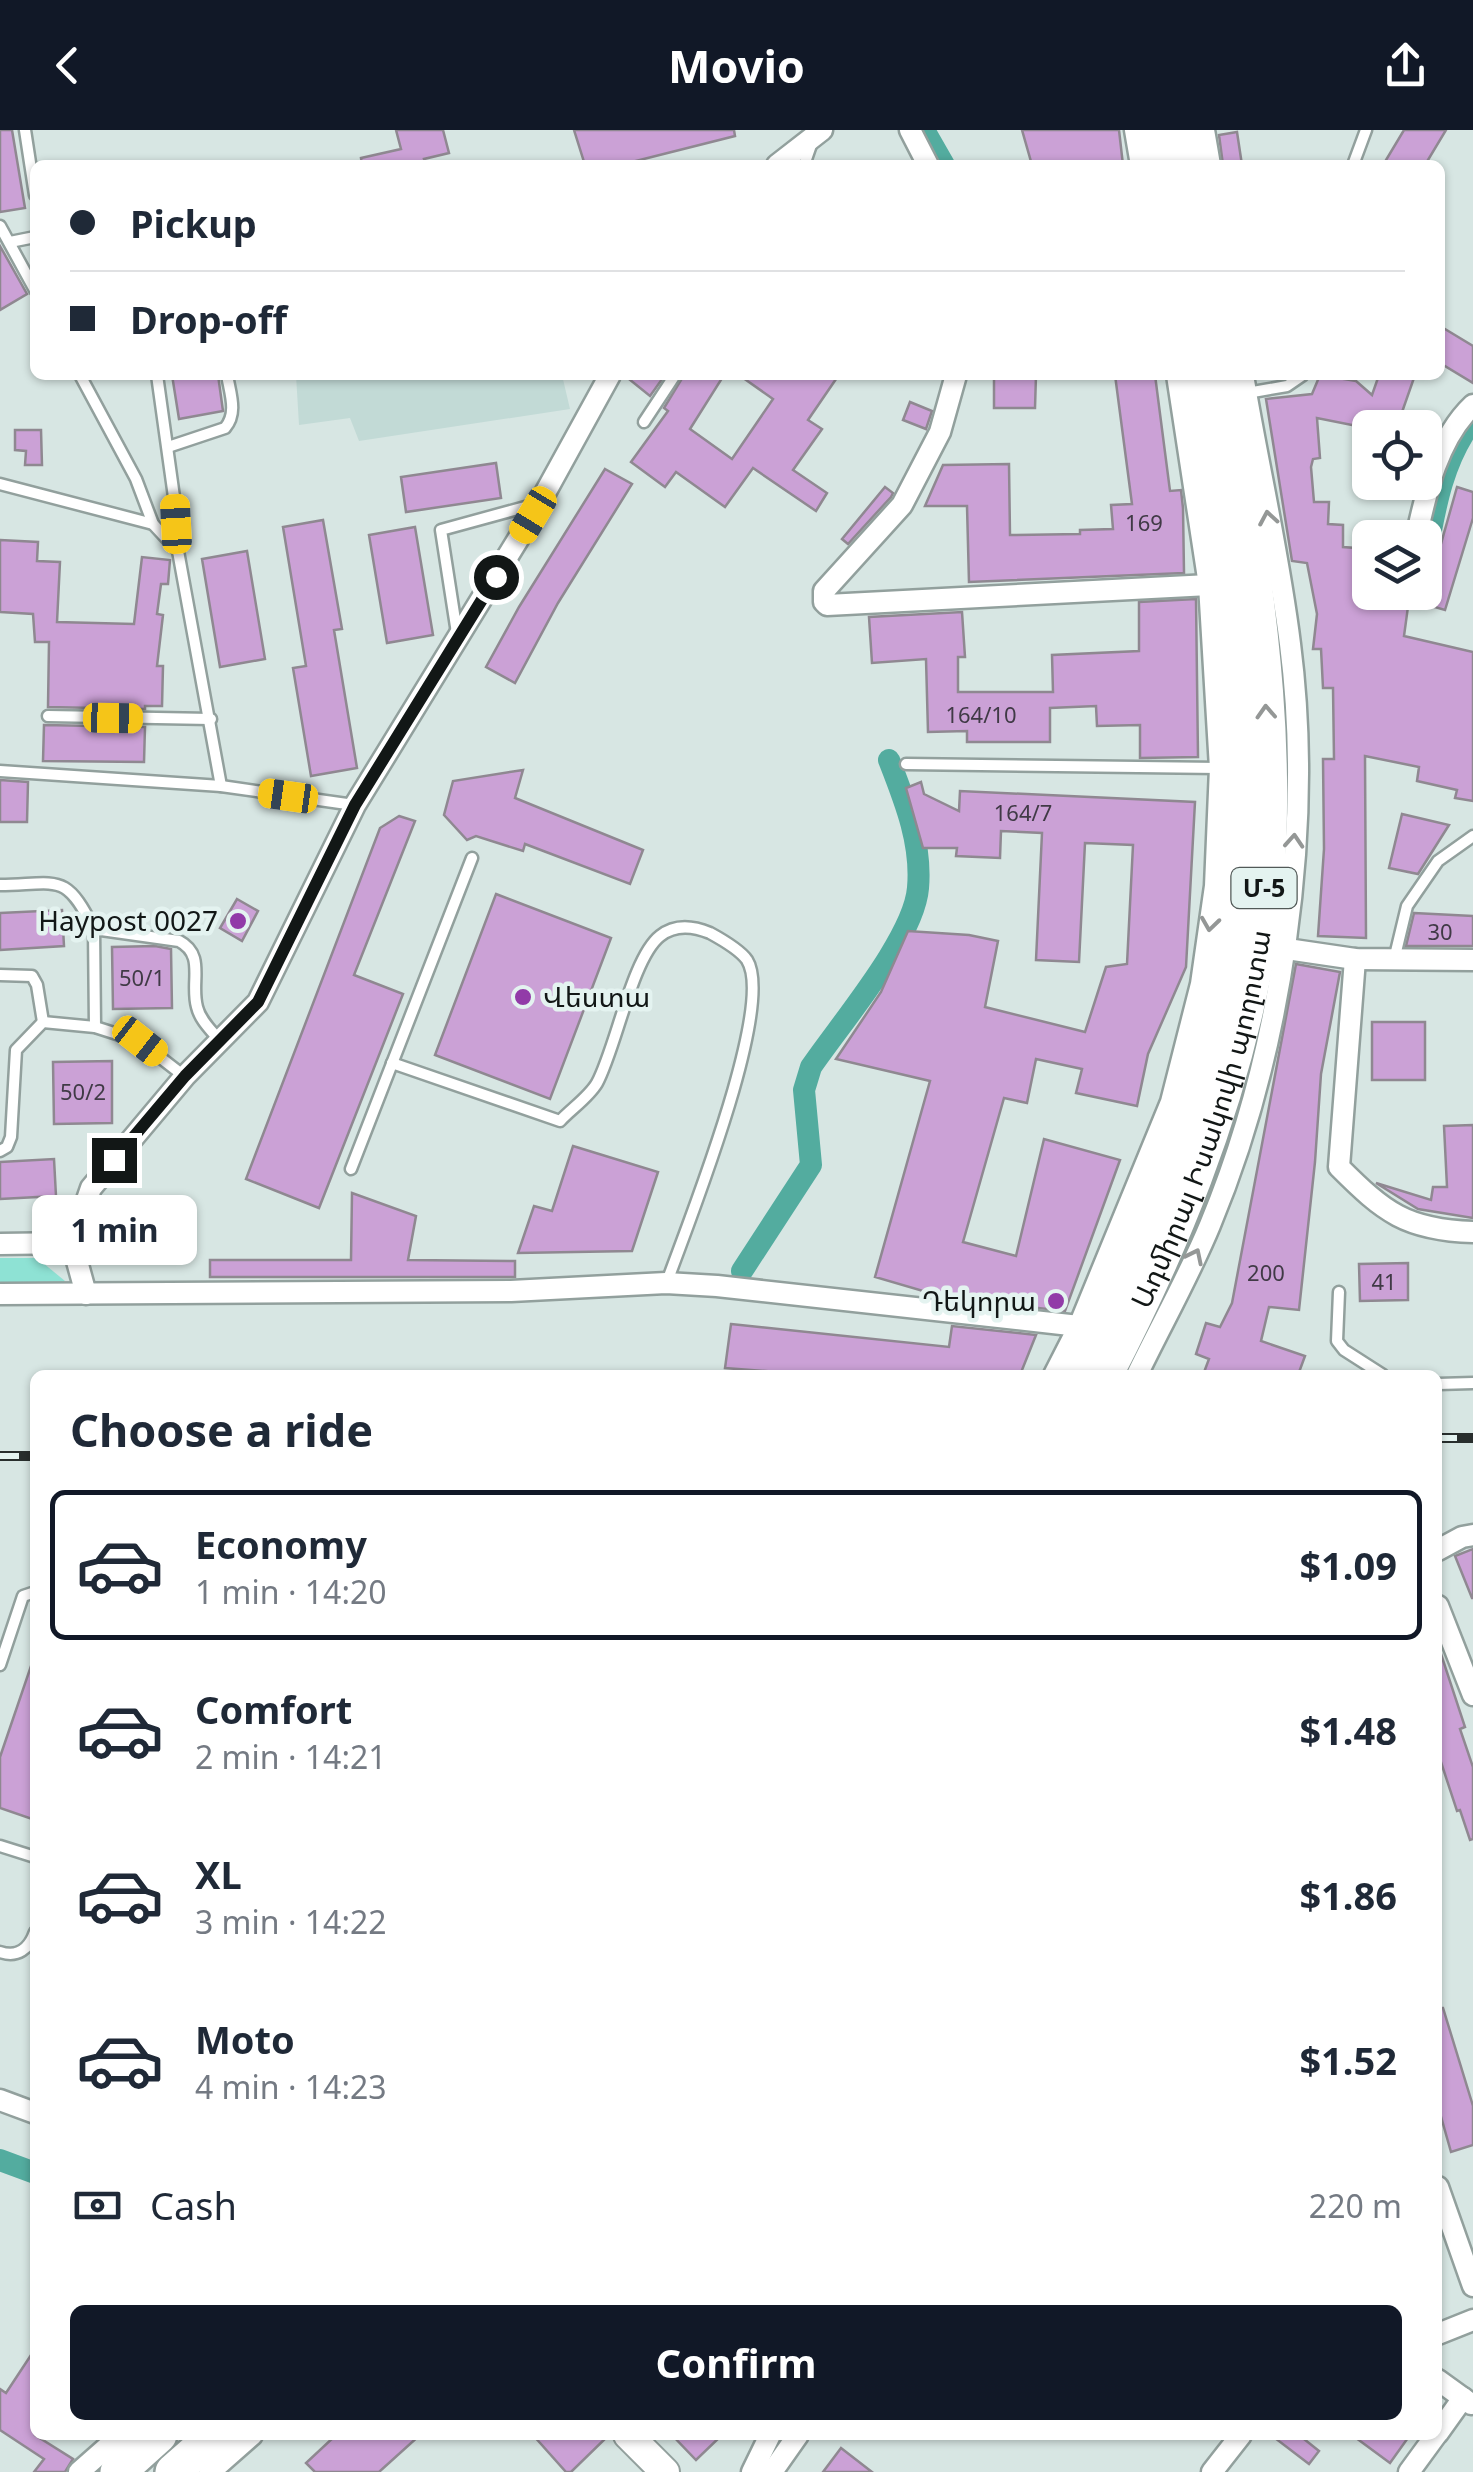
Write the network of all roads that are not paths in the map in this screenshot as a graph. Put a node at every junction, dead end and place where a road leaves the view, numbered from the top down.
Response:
1 (25, 130) edge
2 (910, 130) edge
3 (1135, 130) edge
4 (1155, 130) edge
5 (1182, 130) edge
6 (1204, 130) edge
7 (1366, 130) edge
8 (818, 133) edge
9 (783, 160) edge
10 (806, 160) edge
11 (925, 160) edge
12 (1140, 160) edge
13 (1160, 160) edge
14 (1187, 160) edge
15 (1209, 160) edge
16 (1355, 160) edge
17 (30, 163) edge
18 (0, 226) edge
19 (30, 238) edge
20 (10, 242) junction
21 (30, 280) edge
22 (83, 380) edge
23 (158, 380) edge
24 (228, 380) edge
25 (607, 380) edge
26 (672, 380) edge
27 (955, 380) edge
28 (1178, 380) edge
29 (1198, 380) edge
30 (1297, 380) edge
31 (1237, 381) edge
32 (1473, 405) edge
33 (644, 422) dead end
34 (168, 447) junction
35 (0, 484) edge
36 (540, 503) junction
37 (1420, 520) edge
38 (153, 524) junction
39 (178, 550) junction
40 (1210, 584) junction
41 (458, 639) junction
42 (1277, 647) junction
43 (48, 716) dead end
44 (211, 720) junction
45 (906, 764) dead end
46 (1220, 768) junction
47 (0, 770) edge
48 (220, 786) junction
49 (355, 805) junction
50 (1473, 836) edge
51 (472, 858) dead end
52 (0, 885) edge
53 (94, 930) junction
54 (1287, 949) junction
55 (1355, 959) junction
56 (1473, 960) edge
57 (1394, 961) junction
58 (0, 974) edge
59 (43, 1022) junction
60 (95, 1028) junction
61 (220, 1041) junction
62 (392, 1063) junction
63 (185, 1076) junction
64 (0, 1151) edge
65 (351, 1169) dead end
66 (1473, 1232) edge
67 (72, 1243) junction
68 (0, 1244) edge
69 (666, 1284) junction
70 (1339, 1292) dead end
71 (0, 1294) edge
72 (86, 1294) junction
73 (1079, 1326) junction
74 (1064, 1370) edge
75 (1109, 1370) edge
76 (1139, 1370) edge
77 (1375, 1370) edge
78 (1473, 1383) edge
79 (1442, 1384) edge
80 (1473, 1535) edge
81 (1442, 1548) edge
82 (30, 1594) edge
83 (1442, 1616) edge
84 (0, 1665) edge
85 (1473, 1695) edge
86 (0, 1846) edge
87 (30, 1855) edge
88 (30, 1944) edge
89 (0, 1952) edge
90 (0, 2100) edge
91 (30, 2110) edge
92 (1442, 2198) edge
93 (1473, 2286) edge
94 (1473, 2320) edge
95 (1442, 2332) edge
96 (1442, 2383) edge
97 (1468, 2401) edge
98 (1442, 2429) edge
99 (114, 2440) edge
100 (153, 2440) edge
101 (209, 2440) edge
102 (246, 2440) edge
103 (633, 2440) edge
104 (768, 2440) edge
105 (794, 2440) edge
106 (1237, 2440) edge
107 (1433, 2440) edge
108 (78, 2472) edge
109 (118, 2472) edge
110 (173, 2472) edge
111 (210, 2472) edge
112 (665, 2472) edge
113 (752, 2472) edge
114 (772, 2472) edge
115 (1212, 2472) edge
116 (1409, 2472) edge

1 - 17 lane
2 - 11 street
3 - 12 street
4 - 13 highway
5 - 14 highway
6 - 15 street
7 - 16 lane
8 - 9 street
8 - 10 lane
18 - 20 lane
19 - 20 lane
20 - 21 lane
22 - 38 lane
23 - 34 lane
24 - 34 lane
25 - 36 street
26 - 33 lane
27 - 40 street
28 - 40 street
29 - 74 highway, Ադմիրալ Իսակովի պողոտա / Մ-5
30 - 31 lane
42 -> 31 highway, Ադմիրալ Իսակովի պողոտա / Մ-5
32 - 37 street
34 - 39 lane
35 - 38 lane
36 - 41 street
36 - 41 lane
38 - 39 lane
39 - 44 lane
40 - 46 street
41 - 49 street
54 -> 42 street
75 -> 42 highway, Ադմիրալ Իսակովի պողոտա / Մ-5
43 - 44 lane
44 - 48 lane
45 - 46 lane
46 -> 73 street
47 - 48 lane
48 - 49 lane
49 - 61 street
50 - 57 lane
51 - 62 lane
52 - 53 lane
53 - 60 lane
53 - 61 lane
54 - 55 street
76 -> 54 street
55 - 57 street
55 - 66 street
56 - 57 street
58 - 59 lane
59 - 60 lane
59 - 64 lane
60 - 63 lane
61 - 63 street
62 - 65 lane
62 - 69 lane
63 - 67 street
67 - 68 street
67 - 72 street
69 - 72 street
69 - 73 street
70 - 77 lane
71 - 72 street
73 - 74 street
78 - 79 lane
80 - 81 street
82 - 84 lane
83 - 85 street
86 - 87 lane
88 - 89 lane
90 - 91 street
92 - 93 street
94 - 95 street
96 - 97 street
97 - 98 street
99 - 108 street
100 - 109 highway
101 - 110 highway
102 - 111 street
103 - 112 street
104 - 113 street
105 - 114 street
106 - 115 street
107 - 116 street

